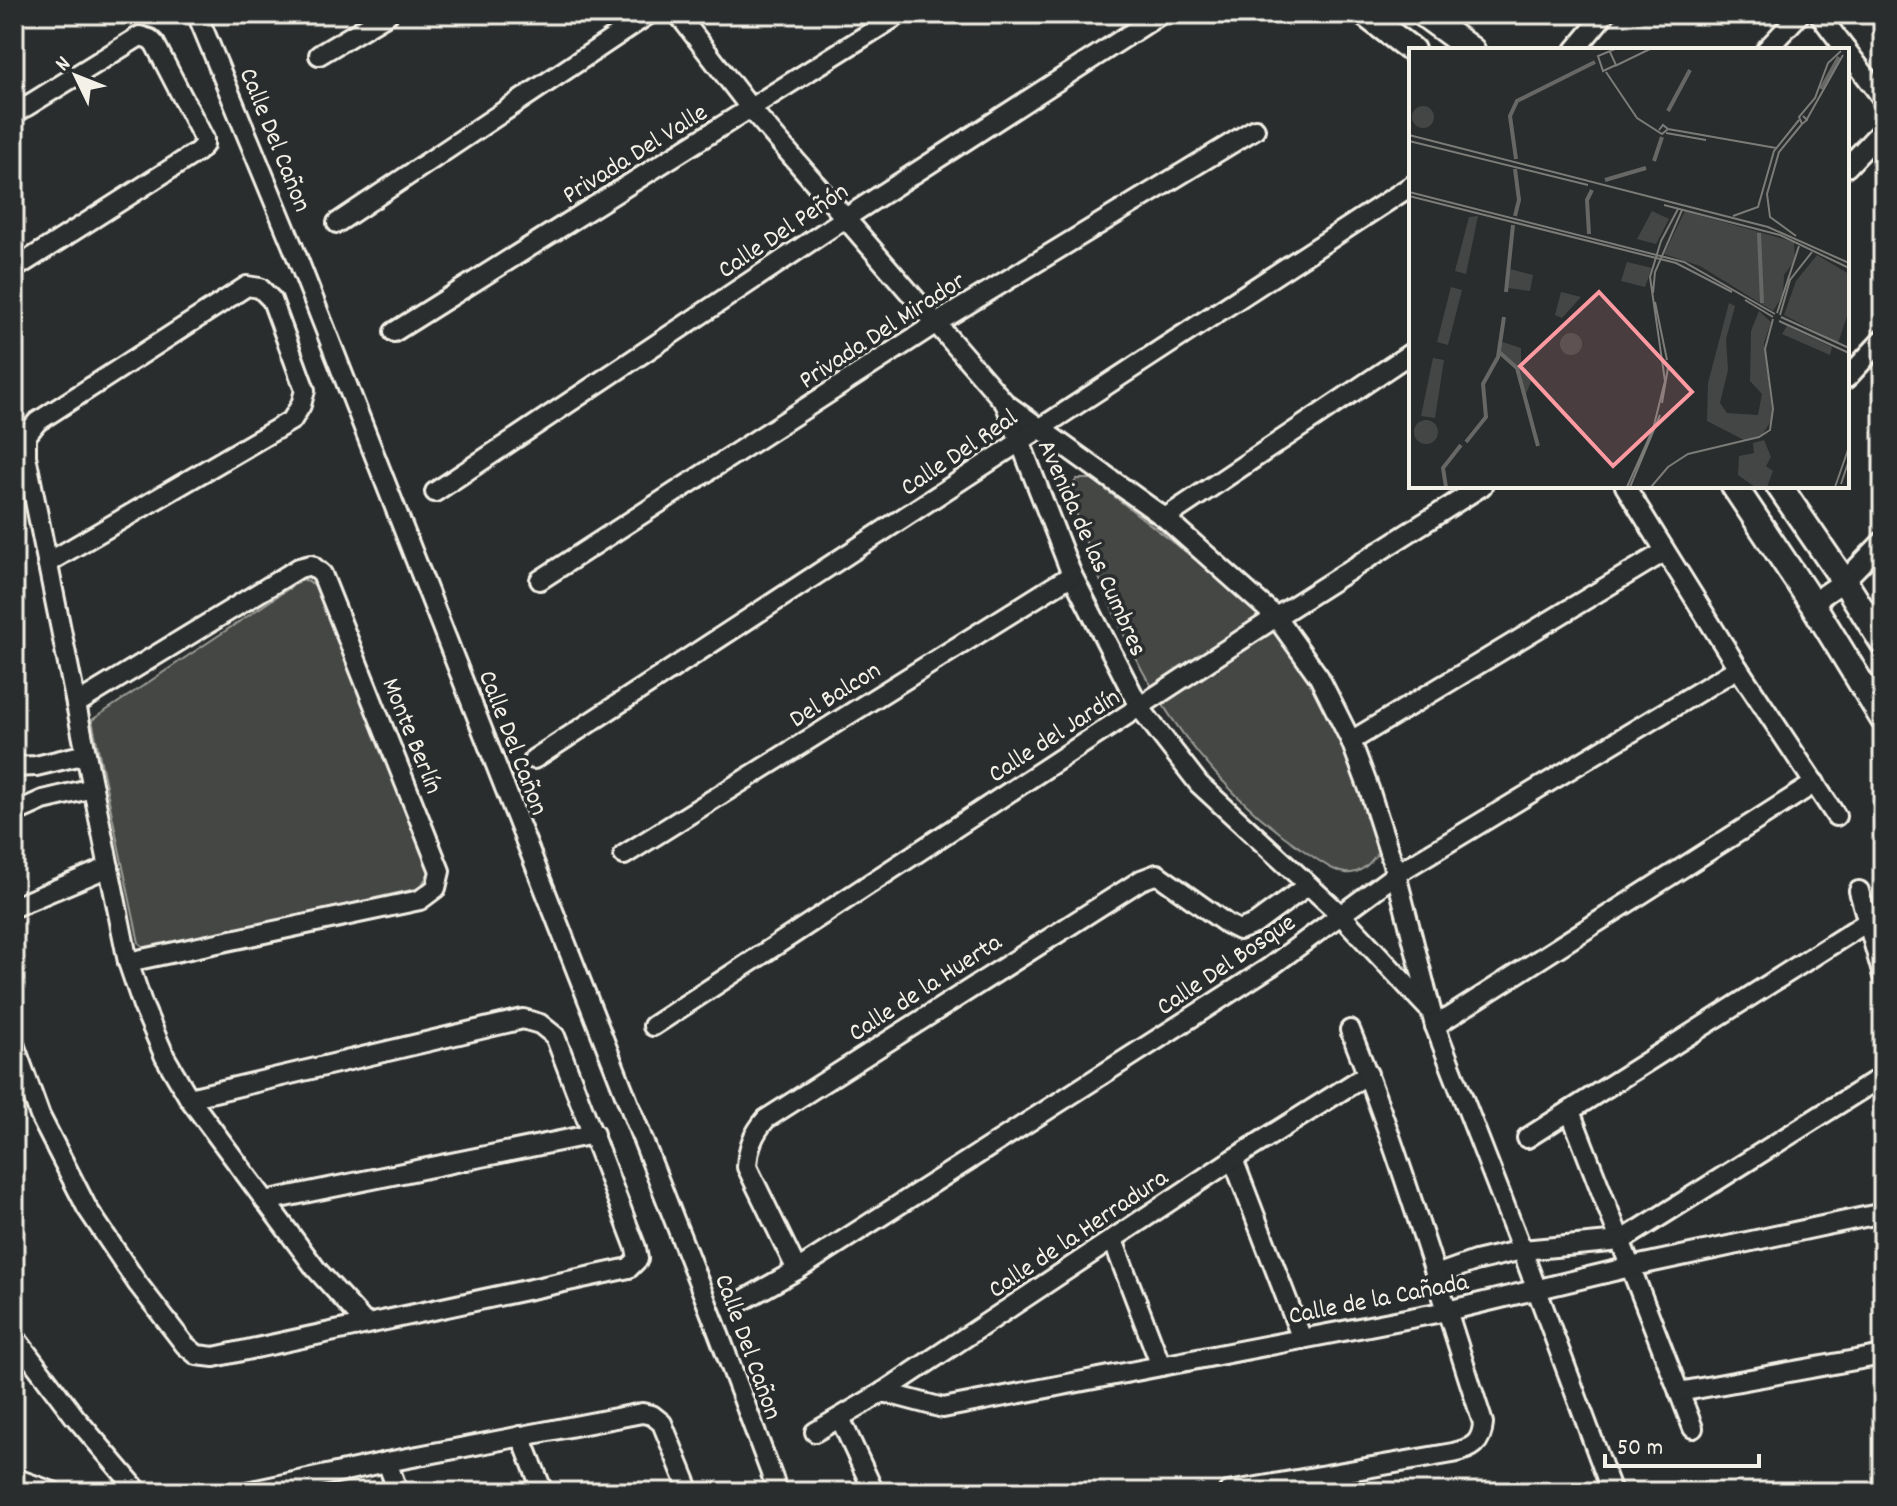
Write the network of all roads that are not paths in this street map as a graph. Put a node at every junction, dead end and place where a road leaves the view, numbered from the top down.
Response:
1 (197, 14) edge
2 (388, 14) edge
3 (649, 14) edge
4 (678, 14) edge
5 (900, 14) edge
6 (1161, 14) edge
7 (1365, 14) edge
8 (1423, 14) edge
9 (1605, 14) edge
10 (1800, 14) edge
11 (1819, 14) edge
12 (1409, 48) edge
13 (1469, 48) edge
14 (1577, 48) edge
15 (1768, 48) edge
16 (1845, 48) edge
17 (1849, 53) edge
18 (319, 55) dead end
19 (1883, 99) edge
20 (751, 109) junction
21 (14, 114) edge
22 (1255, 129) dead end
23 (1883, 129) edge
24 (1849, 165) edge
25 (1409, 187) edge
26 (847, 217) junction
27 (337, 223) dead end
28 (14, 269) edge
29 (935, 324) junction
30 (394, 332) dead end
31 (1883, 339) edge
32 (1409, 354) edge
33 (1849, 376) edge
34 (1005, 403) junction
35 (1040, 427) junction
36 (1019, 443) junction
37 (1479, 488) edge
38 (1626, 488) edge
39 (1735, 488) edge
40 (1780, 488) edge
41 (435, 492) dead end
42 (1165, 518) junction
43 (1883, 541) edge
44 (1664, 552) junction
45 (47, 563) junction
46 (1072, 575) junction
47 (540, 580) dead end
48 (1844, 581) junction
49 (1812, 603) junction
50 (1276, 617) junction
51 (1883, 643) edge
52 (1738, 668) junction
53 (76, 704) junction
54 (1140, 708) junction
55 (1883, 719) edge
56 (1351, 741) junction
57 (86, 754) junction
58 (534, 759) dead end
59 (14, 767) edge
60 (1815, 783) junction
61 (93, 788) junction
62 (14, 813) edge
63 (1836, 816) dead end
64 (624, 855) dead end
65 (109, 867) junction
66 (1396, 874) junction
67 (1308, 885) junction
68 (1859, 891) dead end
69 (14, 907) edge
70 (1341, 915) junction
71 (1867, 922) junction
72 (128, 962) junction
73 (1883, 976) edge
74 (1432, 1018) junction
75 (653, 1026) dead end
76 (1350, 1030) dead end
77 (14, 1044) edge
78 (1368, 1074) junction
79 (1883, 1076) edge
80 (189, 1098) junction
81 (1570, 1111) junction
82 (594, 1134) junction
83 (1527, 1138) dead end
84 (1233, 1159) junction
85 (265, 1201) junction
86 (1883, 1213) edge
87 (1113, 1240) junction
88 (1621, 1241) junction
89 (1522, 1250) junction
90 (1630, 1267) junction
91 (797, 1270) junction
92 (1436, 1275) junction
93 (1537, 1289) junction
94 (740, 1302) dead end
95 (1447, 1311) junction
96 (366, 1324) junction
97 (14, 1336) edge
98 (1302, 1339) junction
99 (1883, 1355) edge
100 (1161, 1366) junction
101 (883, 1392) junction
102 (1679, 1392) junction
103 (840, 1418) junction
104 (1693, 1428) dead end
105 (815, 1432) dead end
106 (521, 1436) junction
107 (387, 1462) junction
108 (14, 1478) edge
109 (254, 1491) edge
110 (53, 1492) edge
111 (139, 1492) edge
112 (398, 1492) edge
113 (543, 1492) edge
114 (690, 1492) edge
115 (778, 1492) edge
116 (874, 1492) edge
117 (1228, 1492) edge
118 (1612, 1492) edge

1 - 115 street, Calle Del Cañon
2 - 18 street
3 - 27 street
4 - 20 street, Avenida de las Cumbres
5 - 20 street, Privada Del Valle
6 - 26 street, Calle Del Peñón
7 - 12 street
8 - 13 street
9 - 14 street
10 - 15 street
11 - 16 street
17 - 19 street
20 - 26 street, Avenida de las Cumbres
20 - 30 street, Privada Del Valle
21 - 28 street
22 - 29 street, Privada Del Mirador
23 - 24 street
25 - 35 street, Calle Del Real
26 - 29 street, Avenida de las Cumbres
26 - 41 street, Calle Del Peñón
29 - 34 street, Avenida de las Cumbres
29 - 47 street, Privada Del Mirador
31 - 33 street
32 - 42 street
34 - 35 street, Avenida de las Cumbres
34 - 36 street, Avenida de las Cumbres
35 - 36 street, Calle Del Real
35 - 42 street, Avenida de las Cumbres
36 - 46 street, Avenida de las Cumbres
36 - 58 street, Calle Del Real
37 - 50 street, Calle del Jardín
38 - 44 street
39 - 49 street
40 - 48 street
42 - 50 street, Avenida de las Cumbres
43 - 48 street
44 - 52 street
44 - 56 street
45 - 45 street
45 - 53 street
46 - 54 street, Avenida de las Cumbres
46 - 64 street, Del Balcon
48 - 49 street
48 - 51 street
49 - 55 street
50 - 54 street, Calle del Jardín
50 - 56 street, Avenida de las Cumbres
52 - 60 street
52 - 66 street, Calle Del Bosque
53 - 57 street
53 - 72 street, Monte Berlín
54 - 67 street, Avenida de las Cumbres
54 - 75 street, Calle del Jardín
56 - 66 street, Avenida de las Cumbres
57 - 59 street
57 - 61 street
60 - 63 street
60 - 74 street
61 - 62 street
61 - 65 street
65 - 69 street
65 - 72 street
66 - 70 street, Calle Del Bosque
66 - 74 street, Avenida de las Cumbres
67 - 70 street, Avenida de las Cumbres
67 - 91 street, Calle de la Huerta
68 - 71 street
70 - 74 street, Avenida de las Cumbres
70 - 91 street, Calle Del Bosque
71 - 73 street
71 - 81 street
72 - 80 street
74 - 89 street
76 - 78 street
77 - 96 street
78 - 84 street, Calle de la Herradura
78 - 92 street
79 - 88 street
80 - 82 street
80 - 85 street
81 - 83 street
81 - 88 street
82 - 85 street
82 - 96 street
84 - 87 street, Calle de la Herradura
84 - 98 street
85 - 96 street
86 - 90 street, Calle de la Cañada
87 - 100 street
87 - 101 street, Calle de la Herradura
88 - 89 street
88 - 90 street
89 - 92 street
89 - 93 street
90 - 93 street, Calle de la Cañada
90 - 102 street
91 - 94 street, Calle Del Bosque
92 - 95 street
93 - 95 street, Calle de la Cañada
93 - 118 street
95 - 98 street, Calle de la Cañada
95 - 117 street
97 - 111 street
98 - 100 street, Calle de la Cañada
99 - 102 street
100 - 101 street, Calle de la Cañada
101 - 103 street, Calle de la Herradura
102 - 104 street
103 - 105 street, Calle de la Herradura
103 - 116 street
106 - 107 street
106 - 113 street
106 - 114 street
107 - 109 street
107 - 112 street
108 - 110 street

